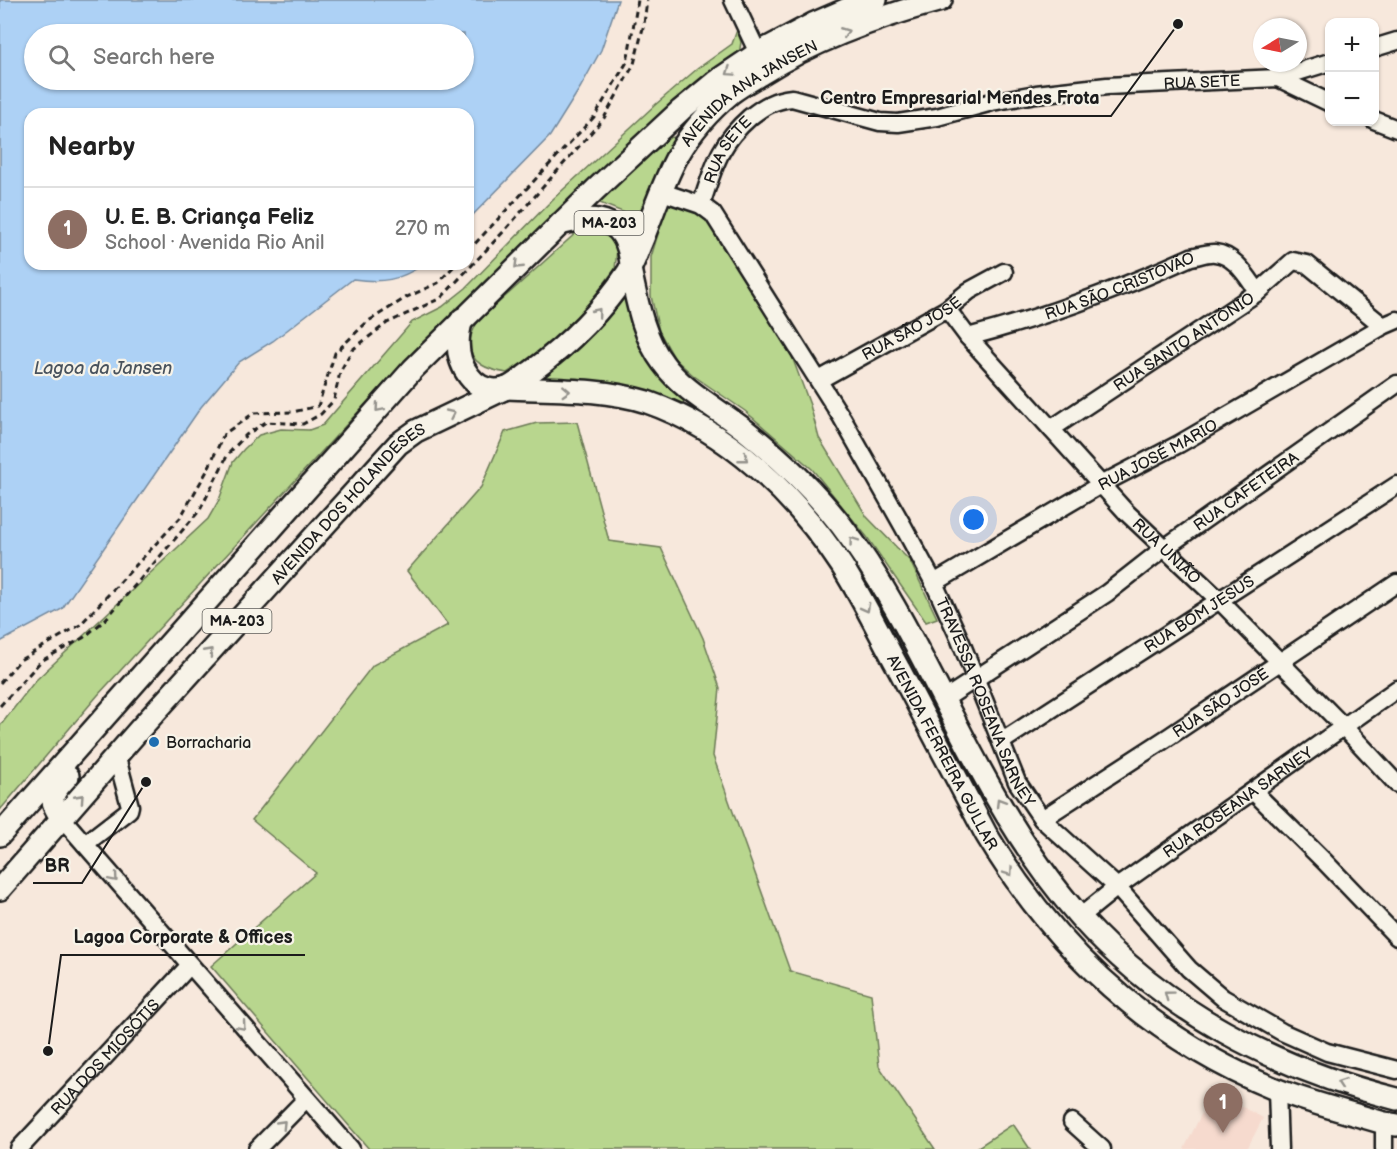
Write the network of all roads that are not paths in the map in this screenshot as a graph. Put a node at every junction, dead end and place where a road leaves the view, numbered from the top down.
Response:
1 (733, 0) edge
2 (876, 0) edge
3 (941, 0) edge
4 (1397, 41) edge
5 (1379, 46) edge
6 (758, 53) junction
7 (1325, 63) edge
8 (1278, 78) junction
9 (1325, 101) edge
10 (1379, 122) edge
11 (1397, 129) edge
12 (662, 192) junction
13 (701, 205) junction
14 (560, 224) junction
15 (631, 267) junction
16 (1004, 272) dead end
17 (1258, 292) junction
18 (947, 309) junction
19 (462, 320) junction
20 (1390, 323) edge
21 (968, 337) junction
22 (819, 380) junction
23 (1397, 384) edge
24 (505, 388) junction
25 (1051, 429) junction
26 (1100, 485) junction
27 (1397, 485) edge
28 (1163, 549) junction
29 (246, 558) junction
30 (934, 583) junction
31 (1397, 583) edge
32 (1219, 600) junction
33 (1280, 662) junction
34 (930, 675) junction
35 (975, 677) junction
36 (909, 688) junction
37 (1397, 689) edge
38 (943, 700) junction
39 (1344, 727) junction
40 (1001, 742) junction
41 (117, 758) junction
42 (1397, 784) edge
43 (1253, 791) junction
44 (62, 818) junction
45 (1042, 819) junction
46 (0, 835) edge
47 (85, 844) junction
48 (1117, 887) junction
49 (0, 889) edge
50 (1080, 917) junction
51 (1397, 937) edge
52 (190, 965) junction
53 (1397, 1070) edge
54 (1277, 1090) junction
55 (306, 1099) junction
56 (1397, 1099) edge
57 (1071, 1122) dead end
58 (1390, 1124) edge
59 (19, 1149) edge
60 (257, 1149) edge
61 (351, 1149) edge
62 (1102, 1149) edge
63 (1279, 1149) edge
64 (1384, 1149) edge

1 - 6 street
2 - 6 main road, AVENIDA ANA JANSEN
12 -> 3 main road, AVENIDA ANA JANSEN
4 - 5 street
6 -> 14 main road, AVENIDA ANA JANSEN
7 - 8 street
8 - 9 street, RUA SETE
8 - 13 street, RUA SETE
10 - 11 street
12 - 13 street
12 - 15 main road, AVENIDA ANA JANSEN
13 - 22 street, TRAVESSA ROSEANA SARNEY
14 - 15 main road, MA-203
14 -> 19 main road, MA-203
24 -> 15 main road, MA-203
34 -> 15 main road, AVENIDA FERREIRA GULLAR
16 - 18 street, RUA SÃO JOSÉ
17 - 20 street, RUA SANTO ANTÔNIO
17 - 21 street, RUA SÃO CRISTOVÃO
17 - 25 street, RUA SANTO ANTÔNIO
18 - 21 street, RUA UNIÃO
18 - 22 street, RUA SÃO JOSÉ
19 - 24 main road, AVENIDA FERREIRA GULLAR
19 -> 29 main road, MA-203
20 - 26 street, RUA JOSÉ MARIO
21 - 25 street, RUA UNIÃO
22 - 30 street, TRAVESSA ROSEANA SARNEY
23 - 28 street, RUA CAFETEIRA
24 -> 36 main road, AVENIDA FERREIRA GULLAR
41 -> 24 main road, AVENIDA DOS HOLANDESES / MA-203
25 - 26 street, RUA UNIÃO
26 - 28 street, RUA UNIÃO
26 - 30 street, RUA JOSÉ MARIO
27 - 32 street, RUA BOM JESUS
28 - 32 street, RUA UNIÃO
28 - 35 street, RUA CAFETEIRA
29 - 44 main road
29 - 46 main road, MA-203
30 - 35 street, TRAVESSA ROSEANA SARNEY
31 - 33 street, RUA SÃO JOSÉ
32 - 33 street, RUA UNIÃO
32 - 40 street, RUA BOM JESUS
33 - 39 street, RUA UNIÃO
33 - 45 street, RUA SÃO JOSÉ
34 - 36 main road
34 - 38 main road, AVENIDA FERREIRA GULLAR
35 - 38 street, RUA CAFETEIRA
35 - 40 street, TRAVESSA ROSEANA SARNEY
36 -> 54 main road, AVENIDA FERREIRA GULLAR
37 - 39 street, RUA ROSEANA SARNEY
50 -> 38 main road, AVENIDA FERREIRA GULLAR
39 - 42 street, RUA UNIÃO
39 - 43 street, RUA ROSEANA SARNEY
40 - 45 street, TRAVESSA ROSEANA SARNEY
44 -> 41 main road, AVENIDA DOS HOLANDESES / MA-203
41 - 47 street
43 - 48 street, RUA ROSEANA SARNEY
43 - 51 street
44 - 47 street
44 - 49 main road, AVENIDA DOS HOLANDESES / MA-203
45 - 48 street, TRAVESSA ROSEANA SARNEY
47 -> 52 street
48 - 50 street, RUA ROSEANA SARNEY
48 - 53 street, TRAVESSA ROSEANA SARNEY
56 -> 50 main road, AVENIDA FERREIRA GULLAR
52 -> 55 street
52 - 59 street, RUA DOS MIOSÓTIS
54 - 58 main road, AVENIDA FERREIRA GULLAR
54 - 63 street
60 -> 55 street
55 - 61 street
57 - 62 street
58 - 64 street

